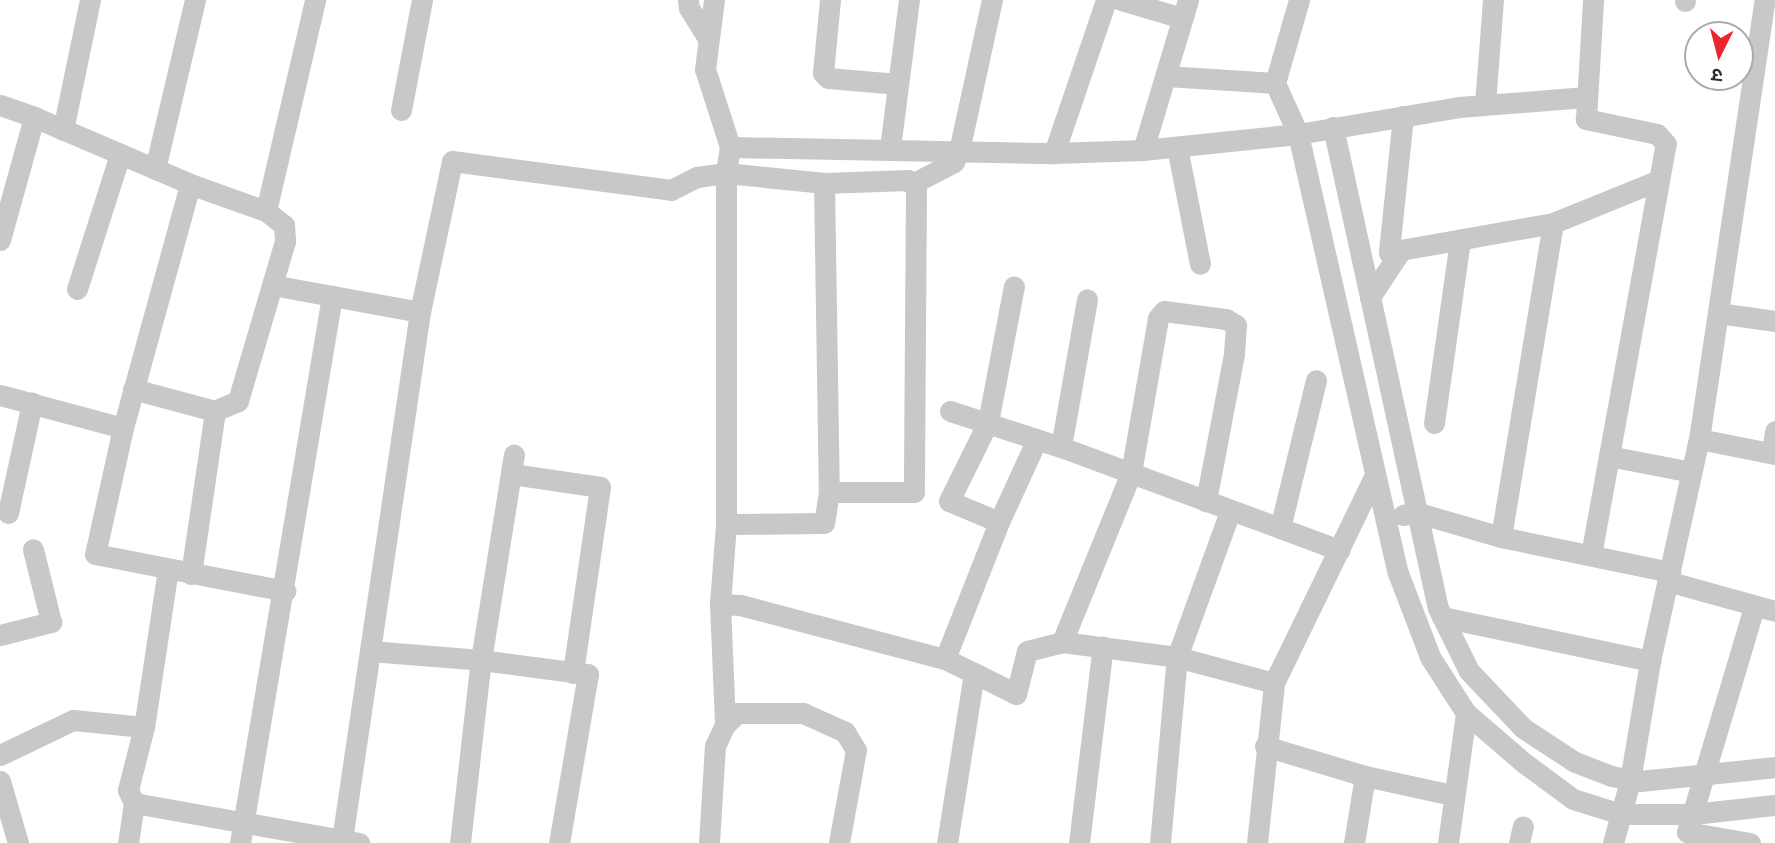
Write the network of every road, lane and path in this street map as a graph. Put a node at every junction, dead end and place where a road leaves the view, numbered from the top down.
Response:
1 (90, 0) edge
2 (195, 0) edge
3 (315, 0) edge
4 (422, 0) edge
5 (688, 0) edge
6 (714, 0) edge
7 (830, 0) edge
8 (909, 0) edge
9 (992, 0) edge
10 (1106, 0) edge
11 (1121, 0) edge
12 (1298, 0) edge
13 (1493, 0) edge
14 (1594, 0) edge
15 (1765, 0) edge
16 (1185, 9) edge
17 (707, 37) junction
18 (1166, 76) junction
19 (1275, 83) junction
20 (898, 84) junction
21 (1586, 97) junction
22 (1485, 104) junction
23 (0, 106) edge
24 (401, 110) dead end
25 (1403, 116) junction
26 (34, 117) junction
27 (1333, 127) junction
28 (64, 130) junction
29 (1298, 134) junction
30 (730, 147) junction
31 (1177, 147) junction
32 (890, 148) junction
33 (1143, 150) junction
34 (959, 151) junction
35 (1054, 153) junction
36 (120, 154) junction
37 (155, 169) junction
38 (726, 173) junction
39 (1660, 180) junction
40 (824, 183) junction
41 (190, 184) junction
42 (912, 184) junction
43 (266, 211) junction
44 (1553, 223) junction
45 (0, 240) edge
46 (1460, 240) junction
47 (1401, 250) junction
48 (1200, 264) dead end
49 (272, 285) junction
50 (1014, 286) dead end
51 (77, 289) dead end
52 (332, 296) junction
53 (1370, 297) junction
54 (1087, 299) dead end
55 (420, 312) junction
56 (1718, 313) junction
57 (1775, 321) edge
58 (1316, 380) dead end
59 (133, 389) junction
60 (0, 395) edge
61 (32, 403) junction
62 (215, 411) junction
63 (950, 411) dead end
64 (988, 422) junction
65 (1434, 423) dead end
66 (123, 428) junction
67 (1775, 431) edge
68 (1037, 439) junction
69 (1699, 439) junction
70 (1061, 447) junction
71 (1773, 453) edge
72 (1609, 456) junction
73 (1691, 472) junction
74 (1132, 473) junction
75 (1376, 475) junction
76 (829, 492) junction
77 (1206, 501) junction
78 (1230, 511) junction
79 (1415, 512) junction
80 (8, 513) dead end
81 (1385, 520) junction
82 (999, 522) junction
83 (726, 524) junction
84 (1280, 528) junction
85 (1501, 537) junction
86 (33, 549) dead end
87 (1340, 550) junction
88 (1591, 555) junction
89 (168, 569) junction
90 (191, 574) junction
91 (1668, 577) junction
92 (285, 591) junction
93 (720, 604) junction
94 (1754, 607) junction
95 (1775, 611) edge
96 (1442, 617) junction
97 (0, 635) edge
98 (1062, 642) junction
99 (1103, 646) junction
100 (370, 651) junction
101 (1177, 657) junction
102 (945, 659) junction
103 (481, 660) junction
104 (1650, 661) junction
105 (573, 673) junction
106 (974, 673) junction
107 (1274, 683) junction
108 (1466, 713) junction
109 (725, 725) junction
110 (144, 727) junction
111 (1265, 746) junction
112 (0, 755) edge
113 (1775, 766) edge
114 (1707, 773) junction
115 (1365, 776) junction
116 (0, 781) edge
117 (1630, 781) junction
118 (1452, 795) junction
119 (134, 803) junction
120 (1775, 805) edge
121 (1620, 814) junction
122 (1688, 830) edge
123 (242, 833) edge
124 (351, 842) edge
125 (18, 843) edge
126 (128, 843) edge
127 (460, 843) edge
128 (559, 843) edge
129 (709, 843) edge
130 (839, 843) edge
131 (947, 843) edge
132 (1079, 843) edge
133 (1160, 843) edge
134 (1257, 843) edge
135 (1354, 843) edge
136 (1448, 843) edge
137 (1613, 843) edge
138 (1750, 843) edge

1 - 28 street
2 - 37 street
3 - 43 street
4 - 24 street
5 - 17 street
6 - 17 street
7 - 20 street
8 - 20 street
9 - 34 street
10 - 35 street
11 - 16 street
12 - 19 street
13 - 22 street
14 - 21 street
15 - 56 street
16 - 18 street
17 - 30 street
18 - 19 street
18 - 33 street
19 - 29 street
20 - 32 street
21 - 22 street
21 - 39 street
22 - 25 street
23 - 26 street
25 - 27 street
25 - 47 street
26 - 28 street
26 - 45 street
27 - 29 street
27 - 53 street
28 - 36 street
29 - 31 street
29 - 75 street
30 - 32 street
30 - 38 street
31 - 33 street
31 - 48 street
32 - 34 street
33 - 35 street
34 - 35 street
34 - 42 street
36 - 37 street
36 - 51 street
37 - 41 street
38 - 40 street
38 - 55 street
38 - 83 street
39 - 44 street
39 - 72 street
40 - 42 street
40 - 76 street
41 - 43 street
41 - 59 street
42 - 76 street
43 - 49 street
44 - 46 street
44 - 85 street
46 - 47 street
46 - 65 street
47 - 53 street
49 - 52 street
49 - 62 street
50 - 64 street
52 - 55 street
52 - 92 street
53 - 79 street
54 - 70 street
55 - 100 street
56 - 57 street
56 - 69 street
58 - 84 street
59 - 62 street
59 - 66 street
60 - 61 street
61 - 66 street
61 - 80 street
62 - 90 street
63 - 64 street
64 - 68 street
64 - 82 street
66 - 89 street
67 - 71 street
68 - 70 street
68 - 82 street
69 - 71 street
69 - 73 street
70 - 74 street
72 - 73 street
72 - 88 street
73 - 91 street
74 - 77 street
74 - 77 street
74 - 98 street
75 - 81 street
75 - 87 street
76 - 83 street
77 - 78 street
78 - 84 street
78 - 101 street
79 - 81 street
79 - 85 street
79 - 96 street
81 - 108 street
82 - 102 street
83 - 93 street
84 - 87 street
85 - 88 street
86 - 97 street
87 - 107 street
88 - 91 street
89 - 90 street
89 - 110 street
90 - 92 street
91 - 94 street
91 - 104 street
92 - 123 street
93 - 102 street
93 - 109 street
94 - 95 street
94 - 114 street
96 - 104 street
96 - 117 street
98 - 99 street
98 - 106 street
99 - 101 street
99 - 132 street
100 - 103 street
100 - 124 street
101 - 107 street
101 - 133 street
102 - 106 street
103 - 105 street
103 - 105 street
103 - 127 street
104 - 117 street
105 - 128 street
106 - 131 street
107 - 111 street
108 - 118 street
108 - 121 street
109 - 129 street
109 - 130 street
110 - 112 street
110 - 119 street
111 - 115 street
111 - 134 street
113 - 114 street
114 - 117 street
114 - 122 street
115 - 118 street
115 - 135 street
116 - 125 street
117 - 121 street
118 - 136 street
119 - 123 street
119 - 126 street
120 - 122 street
121 - 122 street
121 - 137 street
122 - 138 street
123 - 124 street

